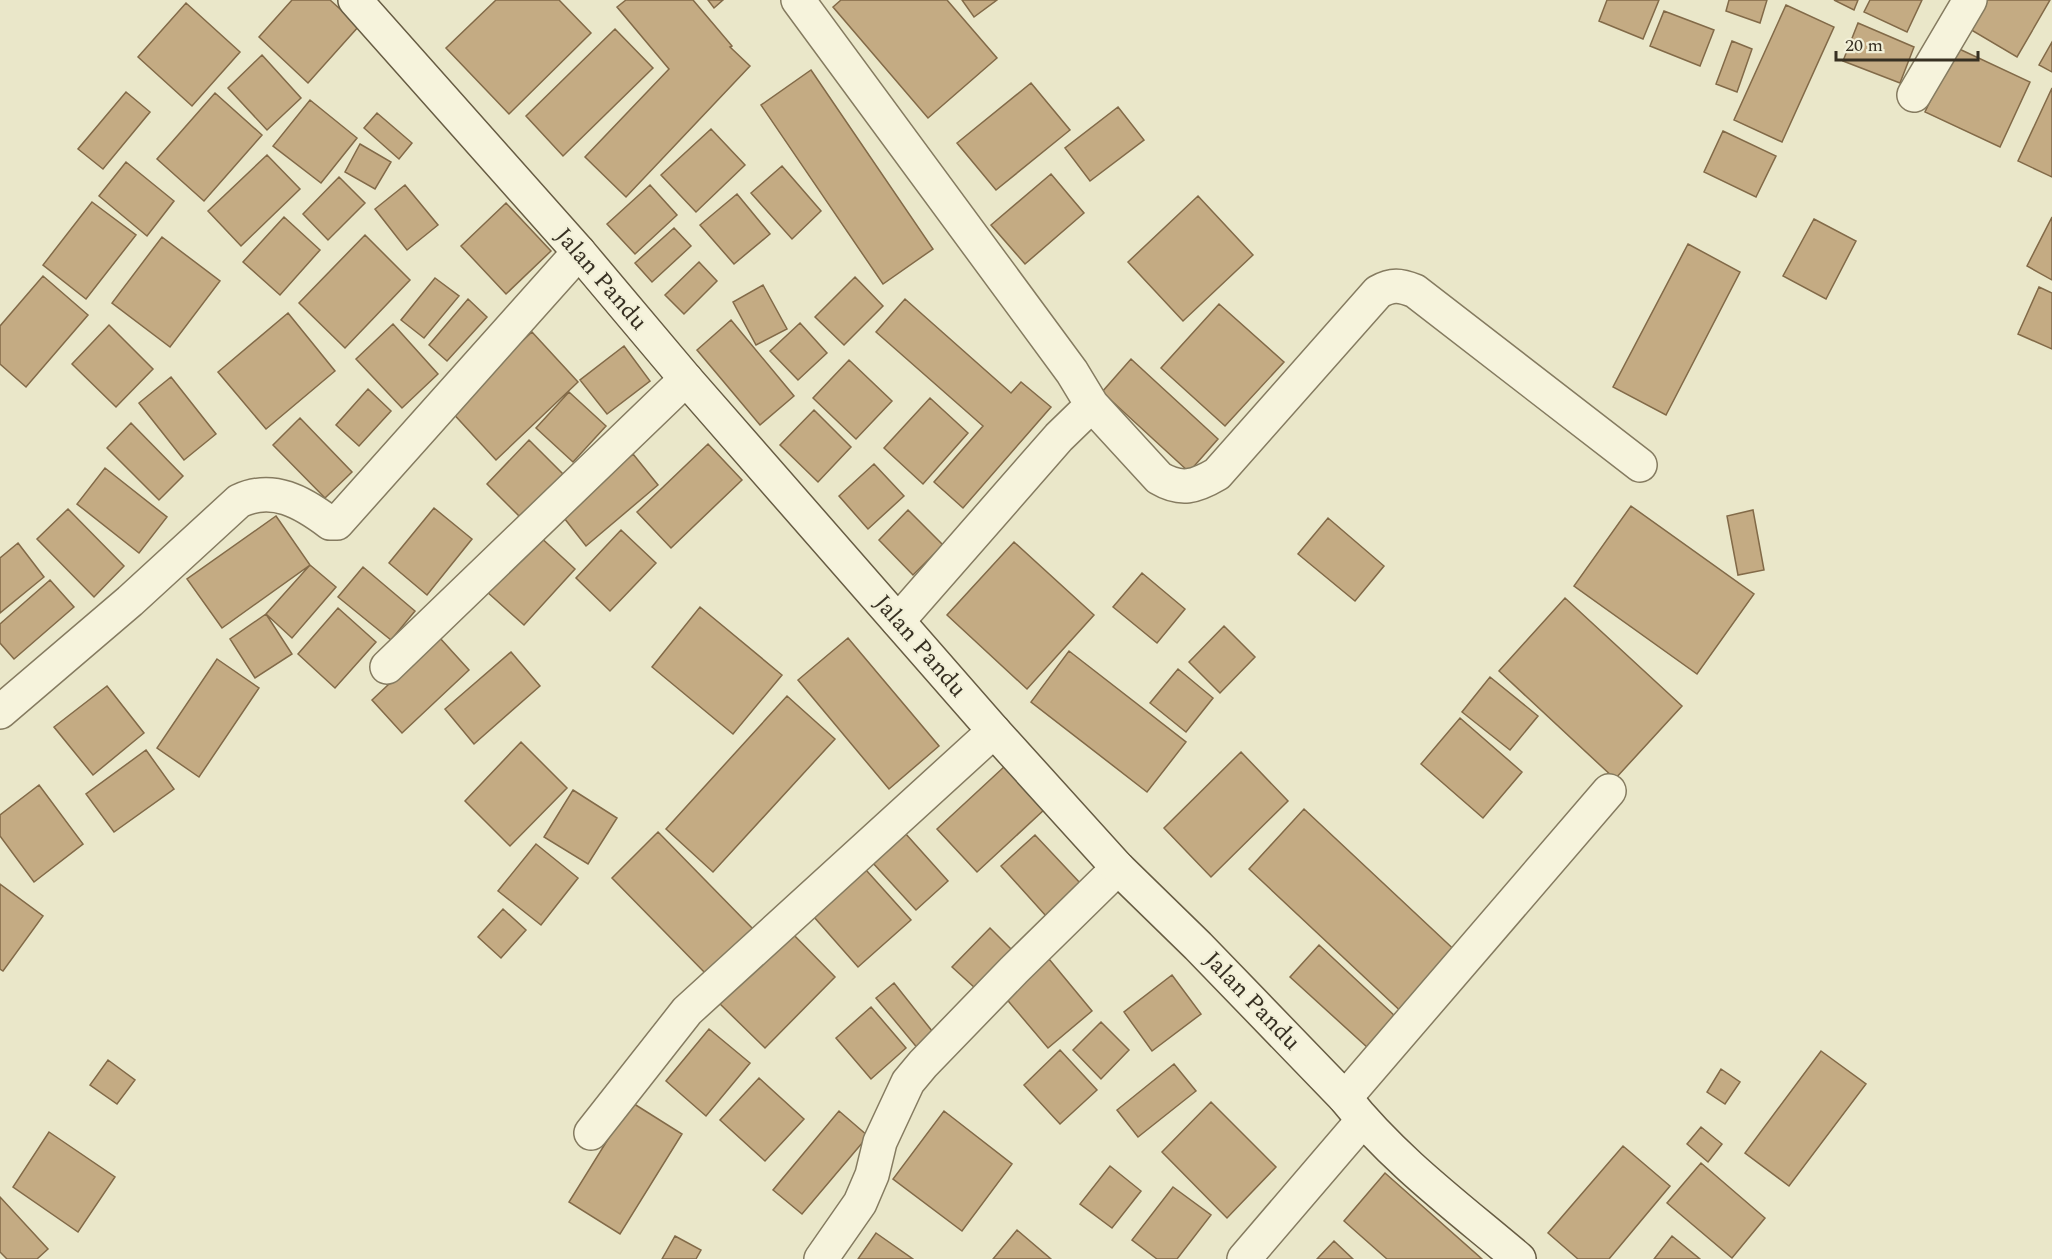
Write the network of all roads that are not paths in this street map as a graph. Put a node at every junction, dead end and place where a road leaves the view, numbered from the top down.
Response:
1 (355, 0) edge
2 (798, 0) edge
3 (1970, 0) edge
4 (1914, 95) dead end
5 (579, 252) junction
6 (686, 379) junction
7 (1092, 405) junction
8 (1640, 465) dead end
9 (898, 621) junction
10 (387, 667) dead end
11 (0, 712) edge
12 (994, 730) junction
13 (1609, 791) dead end
14 (1119, 868) junction
15 (1354, 1109) junction
16 (591, 1133) dead end
17 (821, 1259) edge
18 (1244, 1259) edge
19 (1519, 1259) edge

1 - 5 street, Jalan Pandu
2 - 7 street
3 - 4 street
5 - 6 street, Jalan Pandu
5 - 11 street
6 - 9 street, Jalan Pandu
6 - 10 street
7 - 8 street
7 - 9 street
9 - 12 street, Jalan Pandu
12 - 14 street, Jalan Pandu
12 - 16 street
13 - 15 street
14 - 15 street, Jalan Pandu
14 - 17 street
15 - 18 street
15 - 19 street, Jalan Pandu

